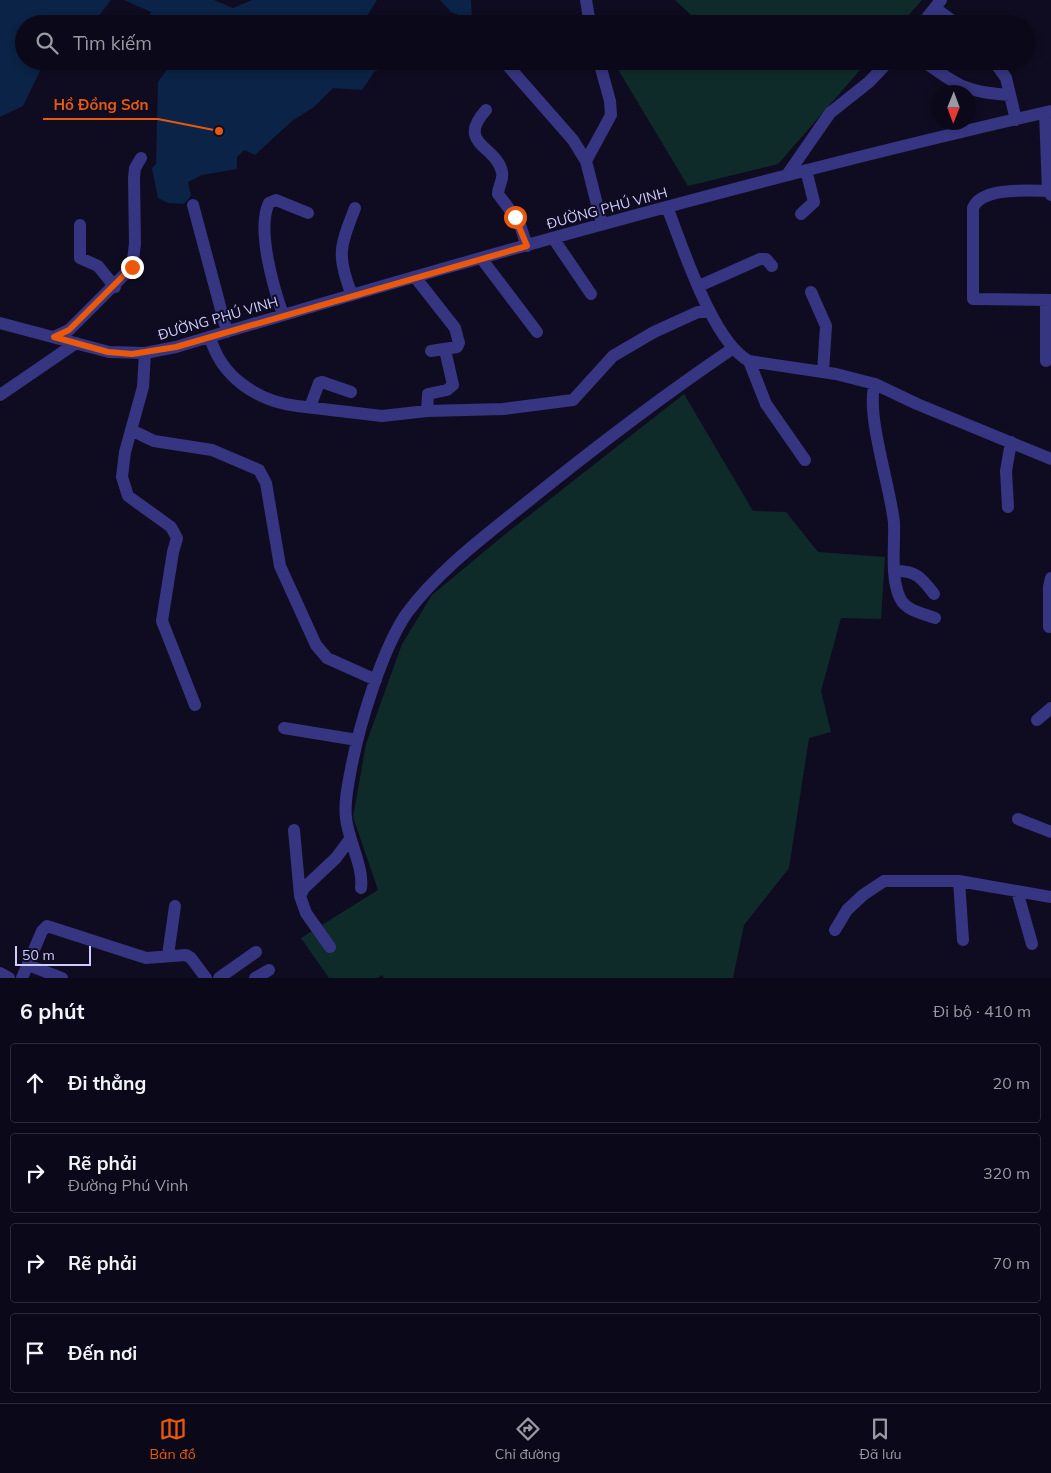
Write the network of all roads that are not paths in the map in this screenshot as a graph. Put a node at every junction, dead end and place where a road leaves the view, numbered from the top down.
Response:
1 (586, 0) edge
2 (938, 4) edge
3 (588, 15) edge
4 (929, 15) edge
5 (948, 15) edge
6 (512, 70) edge
7 (601, 70) edge
8 (881, 70) edge
9 (936, 70) edge
10 (1000, 70) edge
11 (1010, 95) junction
12 (486, 110) dead end
13 (1048, 112) edge
14 (1016, 120) junction
15 (141, 158) dead end
16 (586, 161) junction
17 (806, 170) junction
18 (787, 175) junction
19 (1050, 192) edge
20 (193, 205) dead end
21 (667, 207) junction
22 (354, 208) dead end
23 (308, 213) dead end
24 (801, 214) dead end
25 (602, 224) junction
26 (80, 225) dead end
27 (553, 238) junction
28 (527, 246) junction
29 (481, 258) junction
30 (772, 266) dead end
31 (415, 277) junction
32 (699, 286) junction
33 (115, 287) junction
34 (810, 292) dead end
35 (591, 294) dead end
36 (352, 295) junction
37 (1048, 300) edge
38 (710, 312) junction
39 (283, 315) junction
40 (0, 323) edge
41 (227, 332) junction
42 (537, 332) dead end
43 (54, 337) junction
44 (210, 337) junction
45 (76, 343) junction
46 (732, 348) junction
47 (445, 350) junction
48 (430, 352) dead end
49 (145, 353) junction
50 (749, 361) junction
51 (1046, 361) dead end
52 (823, 372) junction
53 (875, 384) junction
54 (351, 392) dead end
55 (0, 395) edge
56 (310, 407) junction
57 (427, 411) junction
58 (131, 430) junction
59 (1011, 442) junction
60 (1051, 459) edge
61 (805, 460) dead end
62 (1008, 507) dead end
63 (895, 571) junction
64 (1051, 578) edge
65 (934, 594) dead end
66 (935, 618) dead end
67 (1049, 627) dead end
68 (376, 680) junction
69 (195, 705) dead end
70 (1051, 708) edge
71 (1037, 720) dead end
72 (284, 728) dead end
73 (357, 740) junction
74 (1018, 819) dead end
75 (294, 830) dead end
76 (1051, 832) edge
77 (350, 839) junction
78 (959, 882) junction
79 (361, 888) dead end
80 (1017, 891) junction
81 (300, 896) junction
82 (1051, 897) edge
83 (175, 906) dead end
84 (835, 930) dead end
85 (963, 940) dead end
86 (1032, 944) dead end
87 (330, 946) dead end
88 (256, 952) dead end
89 (168, 955) junction
90 (28, 966) junction
91 (268, 970) dead end
92 (0, 973) edge
93 (10, 978) edge
94 (22, 978) edge
95 (62, 978) edge
96 (206, 978) edge
97 (219, 978) edge
98 (256, 978) edge

1 - 3 street
2 - 4 street
2 - 5 street
6 - 16 street
7 - 16 street
8 - 18 street
9 - 11 street
10 - 11 street
11 - 14 street
12 - 28 street
13 - 14 street, ĐƯỜNG PHÚ VINH
13 - 19 street
14 - 17 street, ĐƯỜNG PHÚ VINH
15 - 33 street
16 - 25 street
17 - 18 street, ĐƯỜNG PHÚ VINH
17 - 24 street
18 - 21 street, ĐƯỜNG PHÚ VINH
19 - 37 street
20 - 41 street
21 - 25 street, ĐƯỜNG PHÚ VINH
21 - 32 street
22 - 36 street
23 - 39 street
25 - 27 street, ĐƯỜNG PHÚ VINH
26 - 33 street
27 - 28 street, ĐƯỜNG PHÚ VINH
27 - 35 street
28 - 29 street, ĐƯỜNG PHÚ VINH
29 - 31 street, ĐƯỜNG PHÚ VINH
29 - 42 street
30 - 32 street
31 - 36 street, ĐƯỜNG PHÚ VINH
31 - 47 street
32 - 38 street
33 - 43 street
34 - 52 street
36 - 39 street, ĐƯỜNG PHÚ VINH
37 - 51 street
38 - 46 street
38 - 57 street
39 - 41 street, ĐƯỜNG PHÚ VINH
40 - 43 street, ĐƯỜNG PHÚ VINH
41 - 44 street, ĐƯỜNG PHÚ VINH
43 - 45 street, ĐƯỜNG PHÚ VINH
44 - 49 street, ĐƯỜNG PHÚ VINH
44 - 56 street
45 - 49 street, ĐƯỜNG PHÚ VINH
45 - 55 street
46 - 50 street
46 - 68 street
47 - 48 street
47 - 57 street
49 - 58 street
50 - 52 street
50 - 61 street
52 - 53 street
53 - 59 street
53 - 63 street
54 - 56 street
56 - 57 street
58 - 68 street
58 - 69 street
59 - 60 street
59 - 62 street
63 - 65 street
63 - 66 street
64 - 67 street
68 - 73 street
70 - 71 street
72 - 73 street
73 - 77 street
74 - 76 street
75 - 81 street
77 - 79 street
77 - 81 street
78 - 80 street
78 - 84 street
78 - 85 street
80 - 82 street
80 - 86 street
81 - 87 street
83 - 89 street
88 - 97 street
89 - 90 street
89 - 96 street
90 - 94 street
90 - 95 street
91 - 98 street
92 - 93 street

